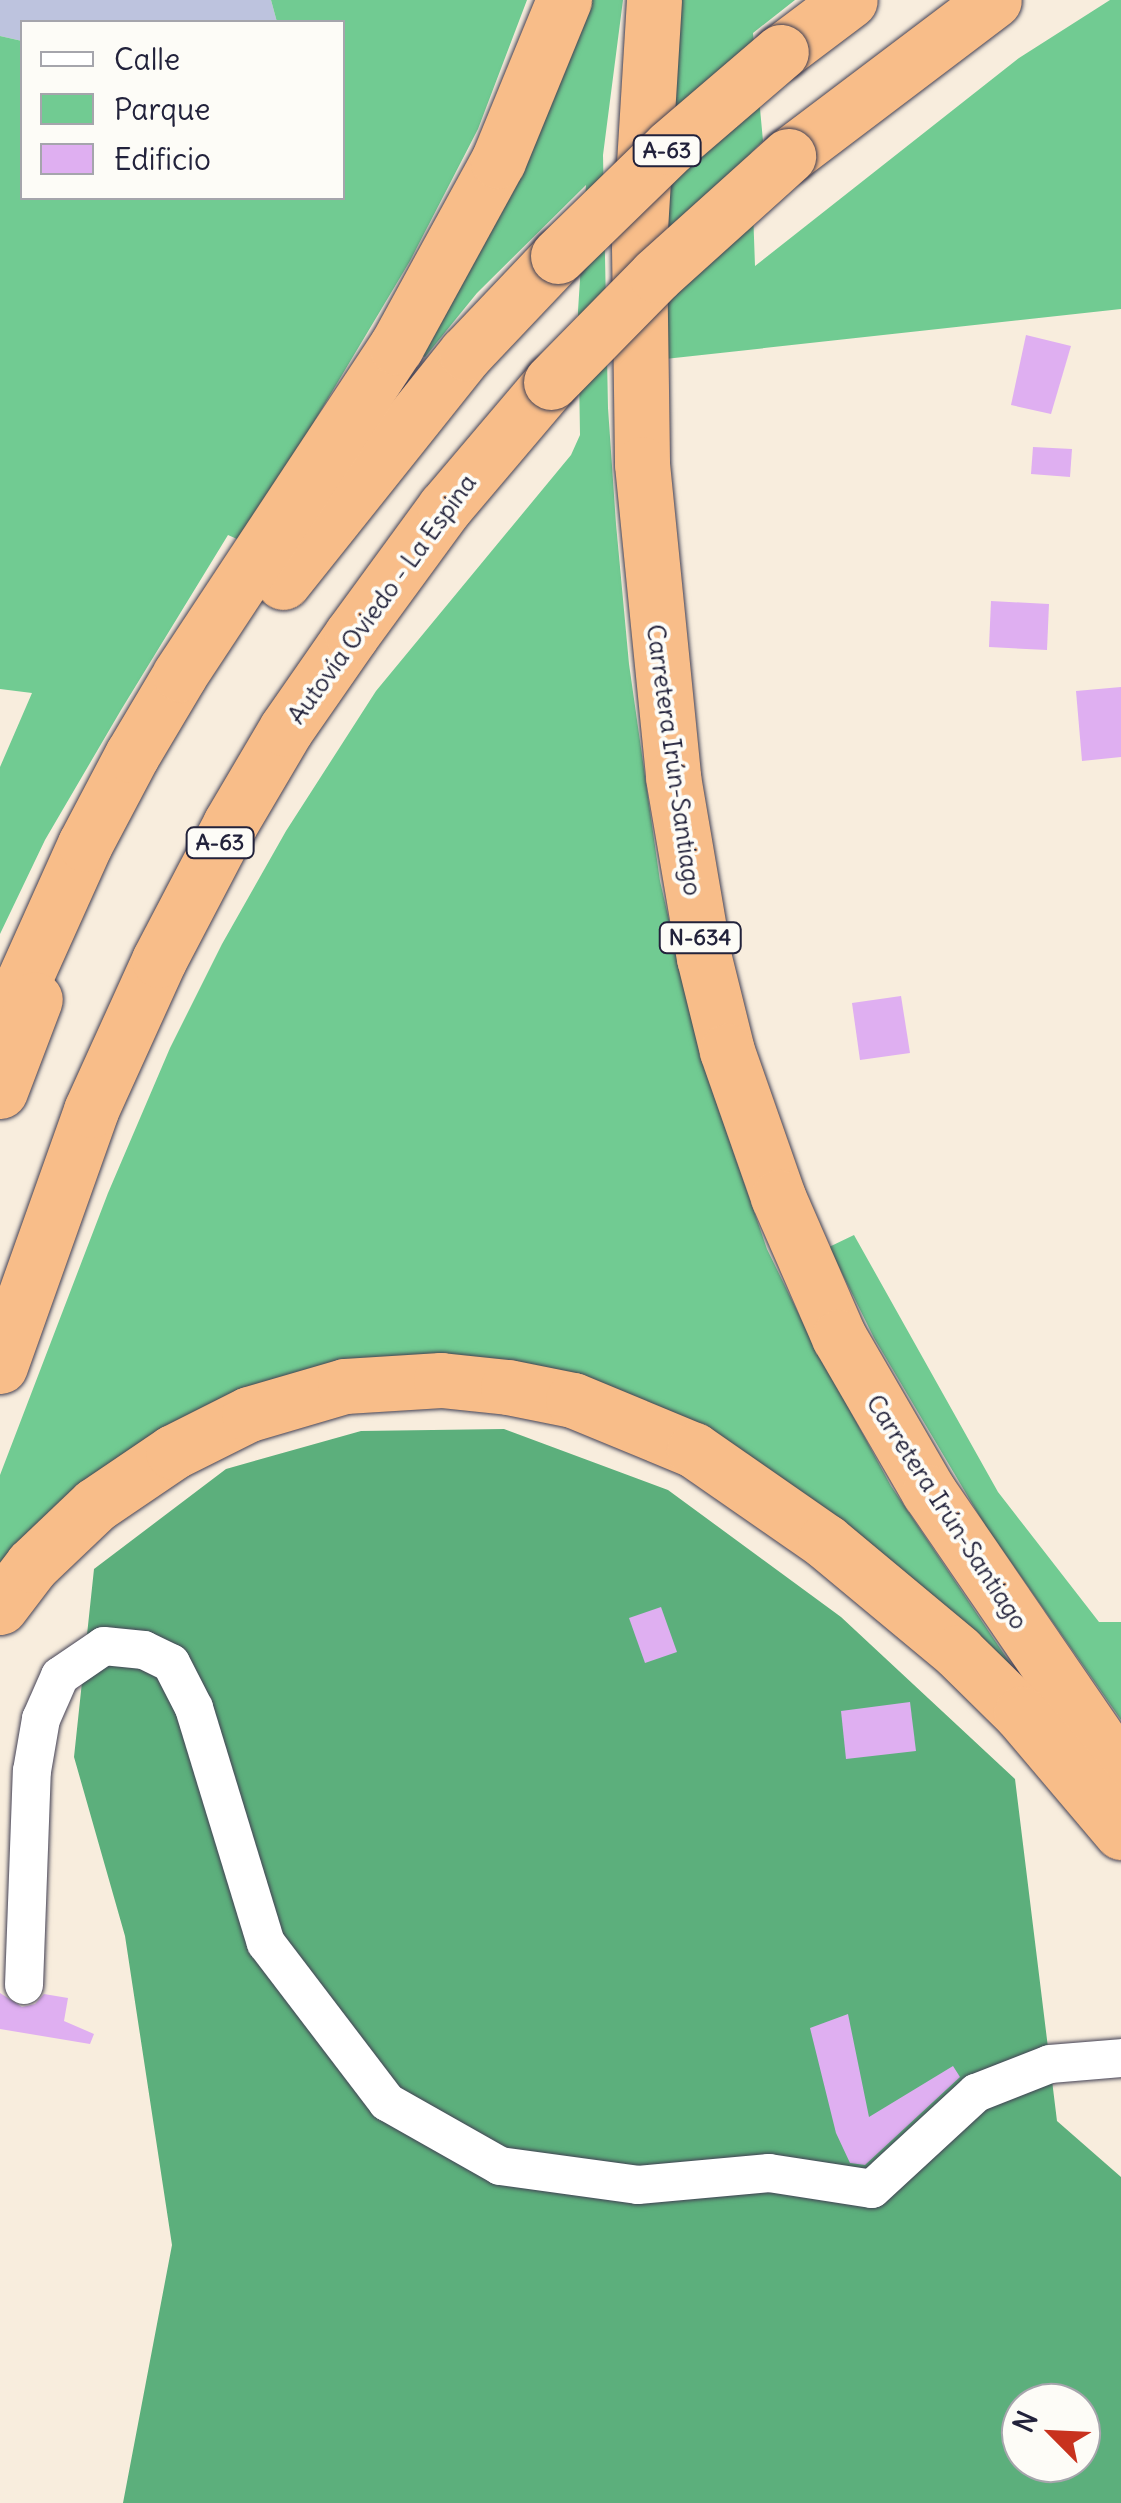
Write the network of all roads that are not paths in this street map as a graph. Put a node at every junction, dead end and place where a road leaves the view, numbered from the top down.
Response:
1 (564, 0) edge
2 (654, 0) edge
3 (850, 0) edge
4 (994, 0) edge
5 (0, 1033) edge
6 (0, 1091) edge
7 (0, 1366) edge
8 (0, 1607) edge
9 (1121, 1772) edge
10 (1121, 1832) edge
11 (24, 1984) dead end
12 (1121, 2058) edge

1 - 5 highway
2 - 9 highway, Carretera Irún-Santiago / N-634
3 - 6 highway, A-63, bridge
4 - 7 highway, Autovía Oviedo - La Espina / A-63, bridge
8 - 10 highway
11 - 12 street

